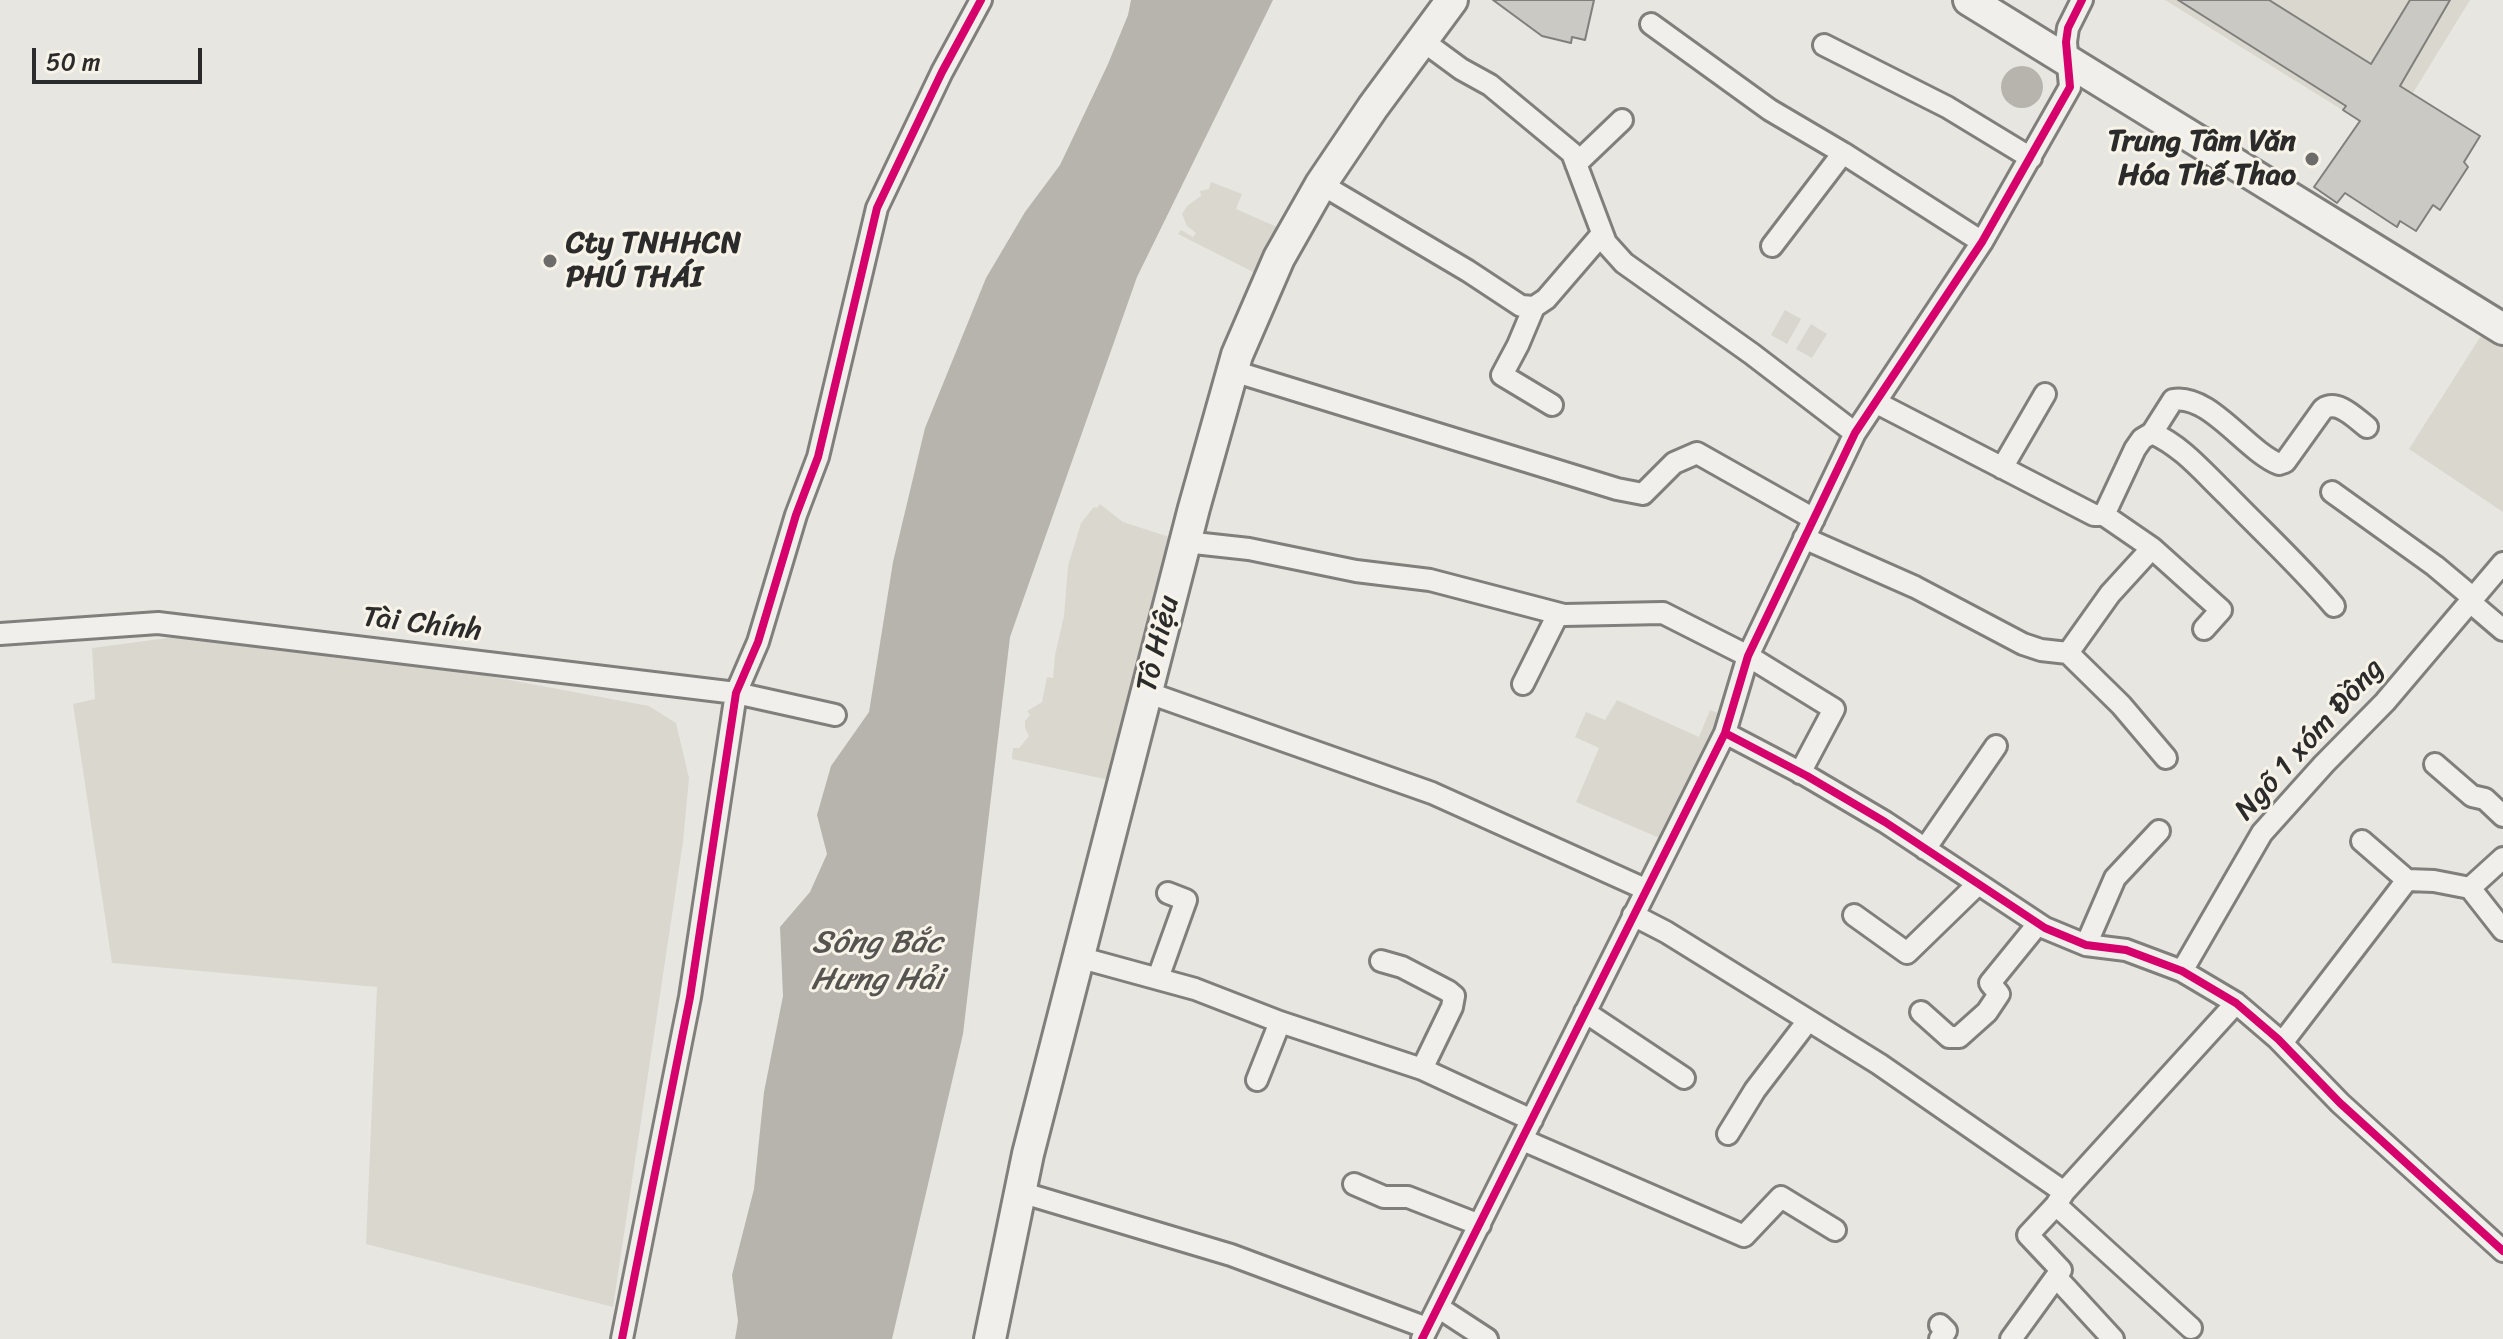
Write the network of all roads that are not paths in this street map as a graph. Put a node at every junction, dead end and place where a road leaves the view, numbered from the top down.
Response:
1 (981, 0) edge
2 (1452, 0) edge
3 (1969, 0) edge
4 (2082, 0) edge
5 (1651, 24) dead end
6 (1423, 41) junction
7 (1824, 45) dead end
8 (2069, 63) junction
9 (1622, 120) dead end
10 (1843, 153) junction
11 (2031, 158) junction
12 (1576, 164) junction
13 (1321, 184) junction
14 (1602, 234) junction
15 (1982, 242) junction
16 (1772, 246) dead end
17 (1534, 307) junction
18 (2503, 329) edge
19 (1233, 371) junction
20 (2045, 394) dead end
21 (1877, 403) junction
22 (1552, 405) dead end
23 (2367, 427) dead end
24 (1855, 433) junction
25 (2152, 433) junction
26 (2002, 468) junction
27 (2332, 492) dead end
28 (2104, 515) junction
29 (1809, 529) junction
30 (1185, 542) junction
31 (2152, 548) junction
32 (2503, 563) edge
33 (2470, 599) junction
34 (2334, 606) dead end
35 (1558, 614) junction
36 (2204, 629) dead end
37 (2503, 630) edge
38 (0, 634) edge
39 (2068, 653) junction
40 (1748, 656) junction
41 (1523, 684) dead end
42 (1146, 692) junction
43 (736, 693) junction
44 (835, 715) dead end
45 (1725, 733) junction
46 (1996, 746) dead end
47 (2166, 758) dead end
48 (2435, 764) dead end
49 (1800, 773) junction
50 (2503, 816) edge
51 (2159, 831) dead end
52 (2362, 841) dead end
53 (1925, 849) junction
54 (2503, 858) edge
55 (2407, 880) junction
56 (1978, 884) junction
57 (2470, 888) junction
58 (1645, 889) junction
59 (1168, 893) dead end
60 (1633, 915) junction
61 (1854, 915) dead end
62 (2038, 924) junction
63 (2503, 930) edge
64 (2086, 945) junction
65 (1078, 957) junction
66 (1381, 961) dead end
67 (2182, 971) junction
68 (1158, 978) junction
69 (2236, 1003) junction
70 (1585, 1012) junction
71 (1921, 1012) dead end
72 (1280, 1022) junction
73 (1807, 1022) junction
74 (2282, 1043) junction
75 (1422, 1069) junction
76 (1684, 1078) dead end
77 (1257, 1080) dead end
78 (1532, 1120) junction
79 (1728, 1134) dead end
80 (1523, 1140) junction
81 (1354, 1184) dead end
82 (1020, 1192) junction
83 (2060, 1198) junction
84 (1480, 1225) junction
85 (1835, 1230) dead end
86 (2503, 1251) edge
87 (2056, 1277) junction
88 (1438, 1307) junction
89 (2191, 1328) dead end
90 (1425, 1334) edge
91 (622, 1339) edge
92 (990, 1339) edge
93 (1487, 1339) edge
94 (2011, 1339) edge
95 (2113, 1339) edge

1 - 43 street
2 - 6 main road, Tô Hiệu
3 - 8 main road
4 - 8 street
5 - 10 street
6 - 12 street
6 - 13 main road, Tô Hiệu
7 - 11 street
8 - 11 street
8 - 18 main road
9 - 12 street
10 - 15 street
10 - 16 street
11 - 15 street
12 - 14 street
13 - 17 street
13 - 19 main road, Tô Hiệu
14 - 17 street
14 - 24 street
15 - 21 street
17 - 22 street
19 - 29 street
19 - 30 main road, Tô Hiệu
20 - 26 street
21 - 24 street
21 - 26 street
23 - 25 street
24 - 29 street
25 - 28 street
25 - 34 street
26 - 28 street
27 - 33 street
28 - 31 street
29 - 39 street
29 - 40 street
30 - 35 street
30 - 42 main road, Tô Hiệu
31 - 36 street
31 - 39 street
32 - 33 street, Ngõ 1 xóm Đồng
33 - 37 street
33 - 67 street, Ngõ 1 xóm Đồng
35 - 40 street
35 - 41 street
38 - 43 street, Tài Chính
39 - 47 street
40 - 45 street
40 - 49 street
42 - 58 street
42 - 65 main road, Tô Hiệu
43 - 44 street, Tài Chính
43 - 91 street
45 - 49 street
45 - 58 street
46 - 53 street
48 - 50 street
49 - 53 street
51 - 64 street
52 - 55 street
53 - 56 street
54 - 57 street
55 - 57 street
55 - 74 street
56 - 61 street
56 - 62 street
57 - 63 street
58 - 60 street
59 - 68 street
60 - 70 street
60 - 73 street
62 - 64 street
62 - 71 street
64 - 67 street
65 - 68 street
65 - 82 main road, Tô Hiệu
66 - 75 street
67 - 69 street
68 - 72 street
69 - 74 street
69 - 83 street
70 - 76 street
70 - 78 street
72 - 75 street
72 - 77 street
73 - 79 street
73 - 83 street
74 - 86 street
75 - 78 street
78 - 80 street
80 - 84 street
80 - 85 street
81 - 84 street
82 - 90 street
82 - 92 main road, Tô Hiệu
83 - 87 street
83 - 89 street
84 - 88 street
87 - 94 street
87 - 95 street
88 - 90 street
88 - 93 street

